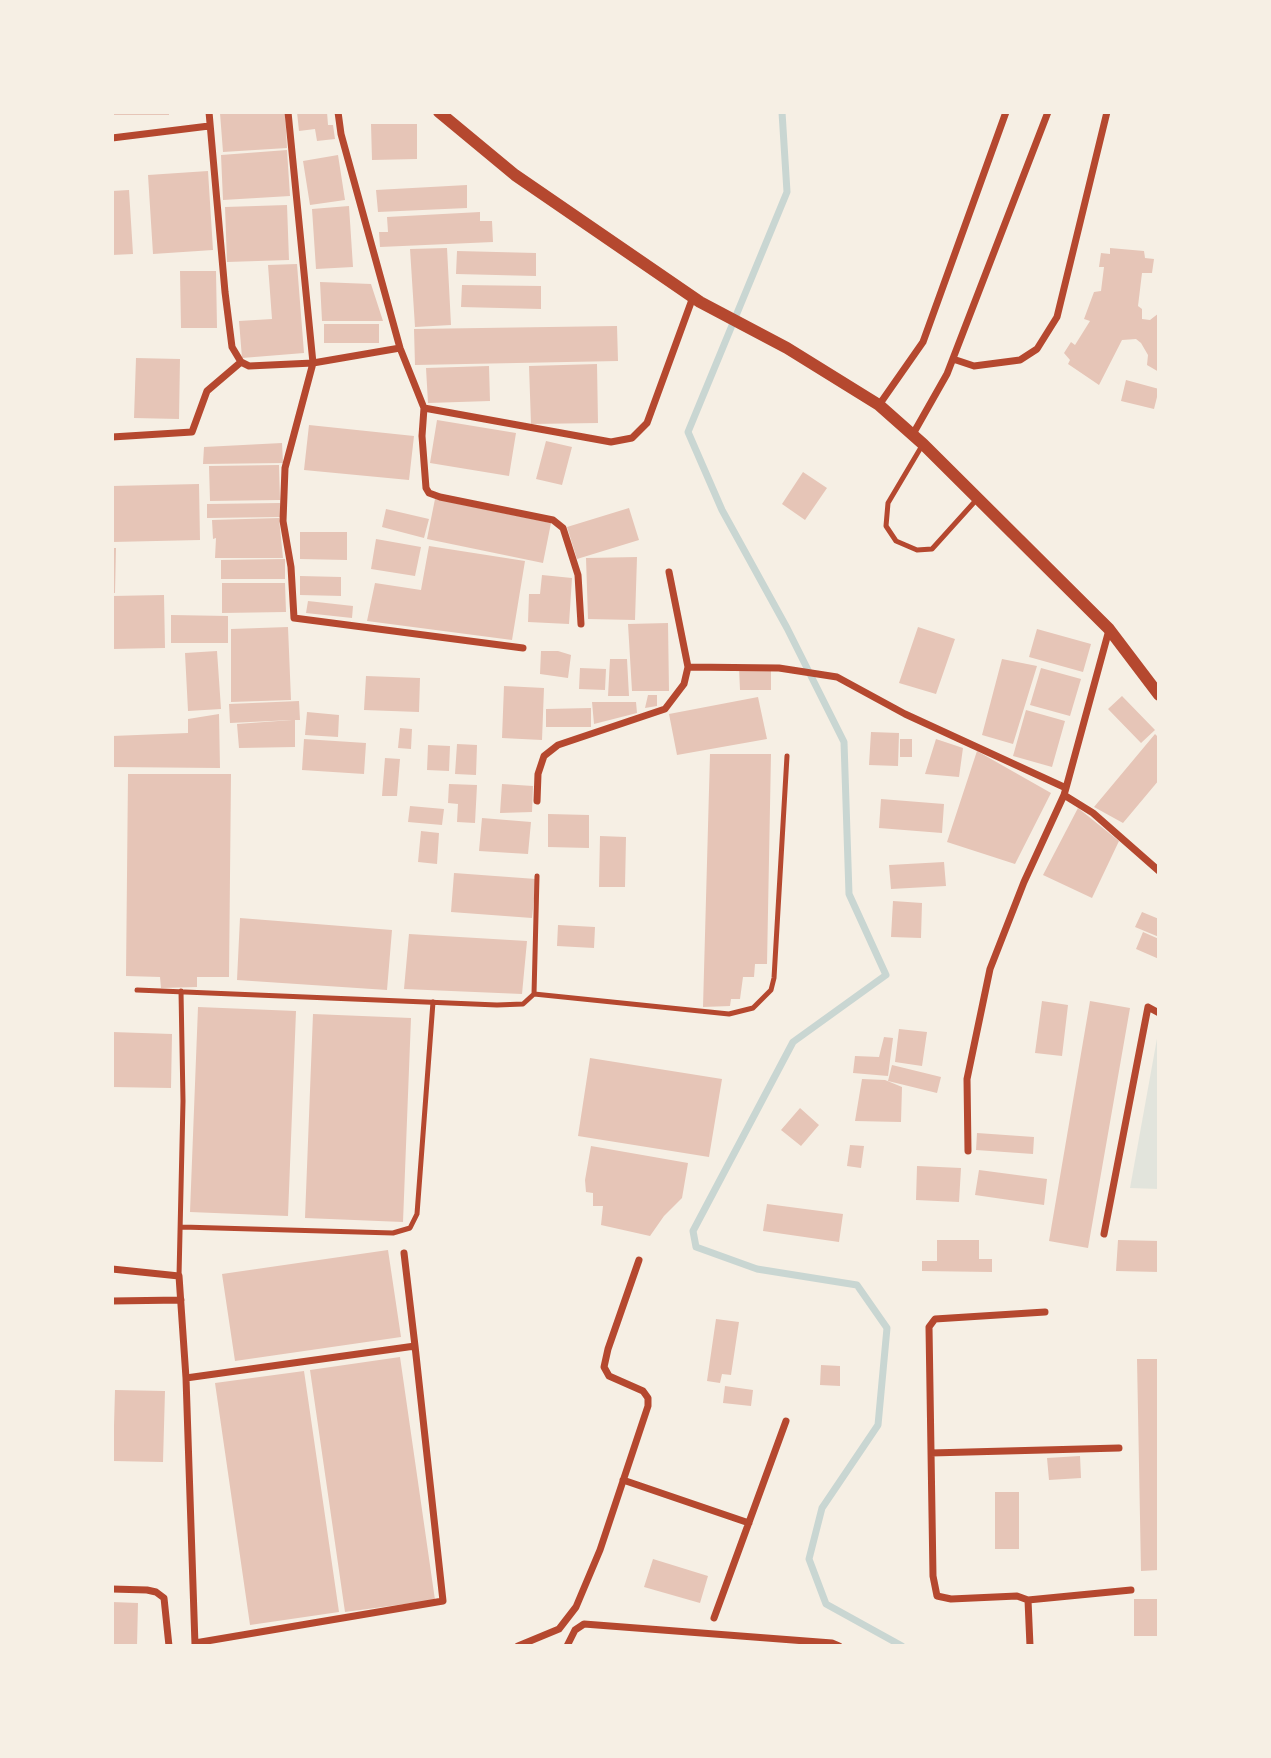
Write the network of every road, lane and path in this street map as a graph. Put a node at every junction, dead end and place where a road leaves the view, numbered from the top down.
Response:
1 (209, 112) edge
2 (288, 112) edge
3 (338, 112) edge
4 (439, 112) edge
5 (1006, 112) edge
6 (1048, 112) edge
7 (1107, 112) edge
8 (209, 126) junction
9 (112, 138) edge
10 (696, 300) junction
11 (400, 348) junction
12 (953, 359) junction
13 (241, 362) junction
14 (313, 363) junction
15 (879, 405) junction
16 (424, 408) junction
17 (913, 434) junction
18 (112, 437) edge
19 (923, 444) junction
20 (978, 498) junction
21 (669, 572) dead end
22 (581, 624) dead end
23 (1109, 629) junction
24 (523, 648) dead end
25 (688, 667) junction
26 (1159, 695) edge
27 (787, 756) dead end
28 (1065, 791) junction
29 (537, 801) dead end
30 (1159, 871) edge
31 (537, 876) dead end
32 (137, 990) dead end
33 (181, 992) junction
34 (534, 995) junction
35 (433, 1002) junction
36 (1159, 1013) edge
37 (968, 1150) dead end
38 (182, 1227) junction
39 (1104, 1234) dead end
40 (404, 1252) dead end
41 (639, 1260) dead end
42 (112, 1269) edge
43 (179, 1276) junction
44 (181, 1300) junction
45 (112, 1301) edge
46 (1045, 1312) dead end
47 (415, 1346) junction
48 (186, 1378) junction
49 (786, 1421) dead end
50 (1119, 1448) dead end
51 (931, 1453) junction
52 (623, 1480) junction
53 (749, 1522) junction
54 (112, 1589) edge
55 (1131, 1590) dead end
56 (1028, 1600) junction
57 (714, 1618) dead end
58 (195, 1645) edge
59 (169, 1646) edge
60 (518, 1646) edge
61 (567, 1646) edge
62 (839, 1646) edge
63 (1030, 1646) edge

1 - 8 street
2 - 14 street
3 - 11 street
4 - 10 street
5 - 15 street
6 - 12 street
7 - 12 street
8 - 9 street
8 - 13 street
10 - 15 street
10 - 16 street
11 - 14 street
11 - 16 street
12 - 17 street
13 - 14 street
13 - 18 street
14 - 24 street
15 - 17 street
16 - 22 street
17 - 19 street
19 - 20 street
19 - 20 lane
20 - 23 street
21 - 25 street
23 - 26 street
23 - 28 street
25 - 28 street
25 - 29 street
27 - 34 lane
28 - 30 street
28 - 37 street
31 - 34 lane
32 - 33 lane
33 - 35 lane
33 - 38 lane
34 - 35 lane
35 - 38 lane
36 - 39 street
38 - 43 lane
40 - 47 street
41 - 52 street
42 - 43 street
43 - 44 street
44 - 45 street
44 - 48 street
46 - 51 street
47 - 48 street
47 - 58 street
48 - 58 street
49 - 53 street
50 - 51 street
51 - 56 street
52 - 53 street
52 - 60 street
53 - 57 street
54 - 59 street
55 - 56 street
56 - 63 street
61 - 62 street

